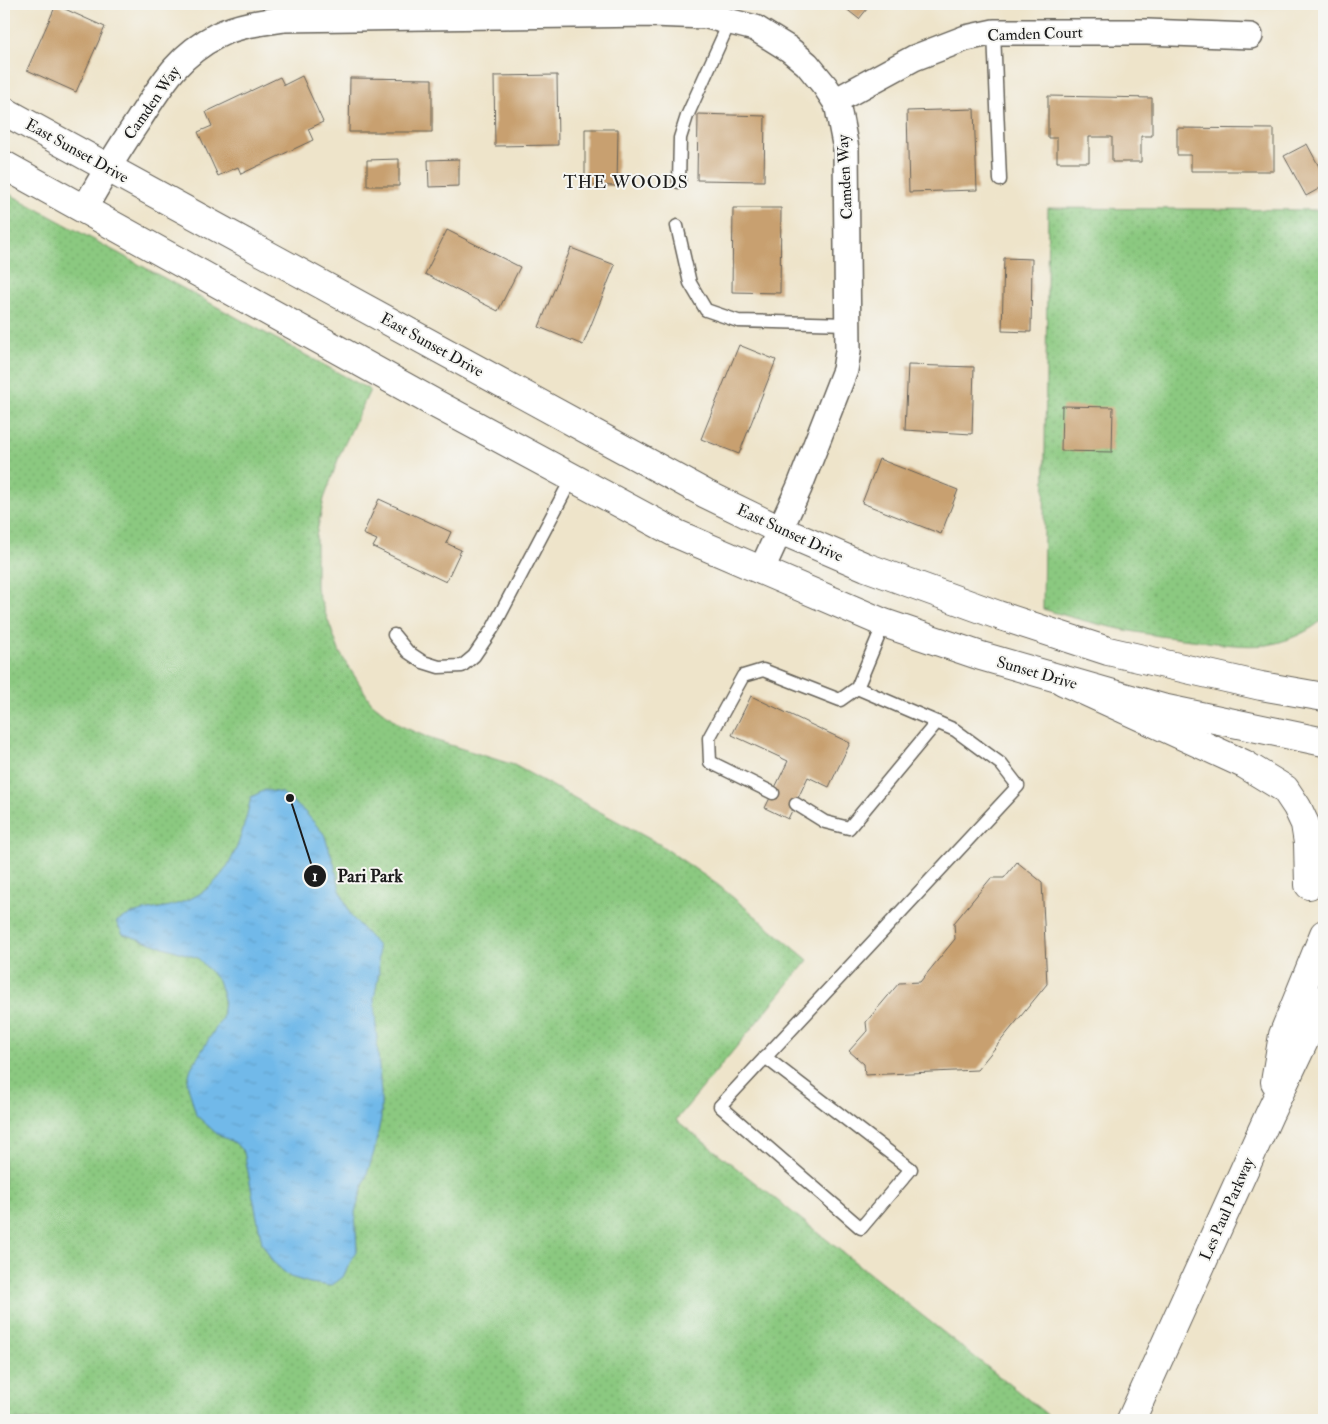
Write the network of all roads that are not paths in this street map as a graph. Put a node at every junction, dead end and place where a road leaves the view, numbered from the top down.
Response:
1 (688, 10) edge
2 (730, 21) junction
3 (994, 32) junction
4 (1250, 36) dead end
5 (835, 101) junction
6 (4, 111) edge
7 (4, 165) edge
8 (107, 168) junction
9 (1000, 180) dead end
10 (679, 182) dead end
11 (84, 209) junction
12 (677, 226) dead end
13 (848, 324) junction
14 (572, 478) junction
15 (780, 530) junction
16 (761, 571) junction
17 (884, 624) junction
18 (394, 635) dead end
19 (1063, 681) junction
20 (857, 688) junction
21 (1324, 697) edge
22 (937, 722) junction
23 (1324, 742) edge
24 (773, 793) dead end
25 (796, 804) dead end
26 (1309, 885) dead end
27 (1324, 934) edge
28 (1321, 1010) edge
29 (766, 1057) junction
30 (1269, 1115) junction
31 (1131, 1420) edge

1 - 2 street, Camden Way
1 - 8 street, Camden Way
2 - 5 street, Camden Way
2 - 10 lane
3 - 4 street, Camden Court
3 - 5 street, Camden Court
3 - 9 lane
5 - 13 street, Camden Way
6 - 8 main road, East Sunset Drive
7 - 11 main road
8 - 11 street, Camden Way
8 - 15 main road, East Sunset Drive
11 - 14 main road
12 - 13 lane
13 - 15 street, Camden Way
14 - 16 main road
14 - 18 lane
15 - 16 street, Camden Way
15 - 21 main road, East Sunset Drive
16 - 17 main road, Sunset Drive
17 - 19 main road, Sunset Drive
17 - 20 lane
19 - 23 main road, Sunset Drive
19 - 26 main road
20 - 22 lane
20 - 24 lane
22 - 25 lane
22 - 29 lane
27 - 30 main road
28 - 30 main road, Les Paul Parkway
29 - 29 lane
30 - 31 main road, Les Paul Parkway

